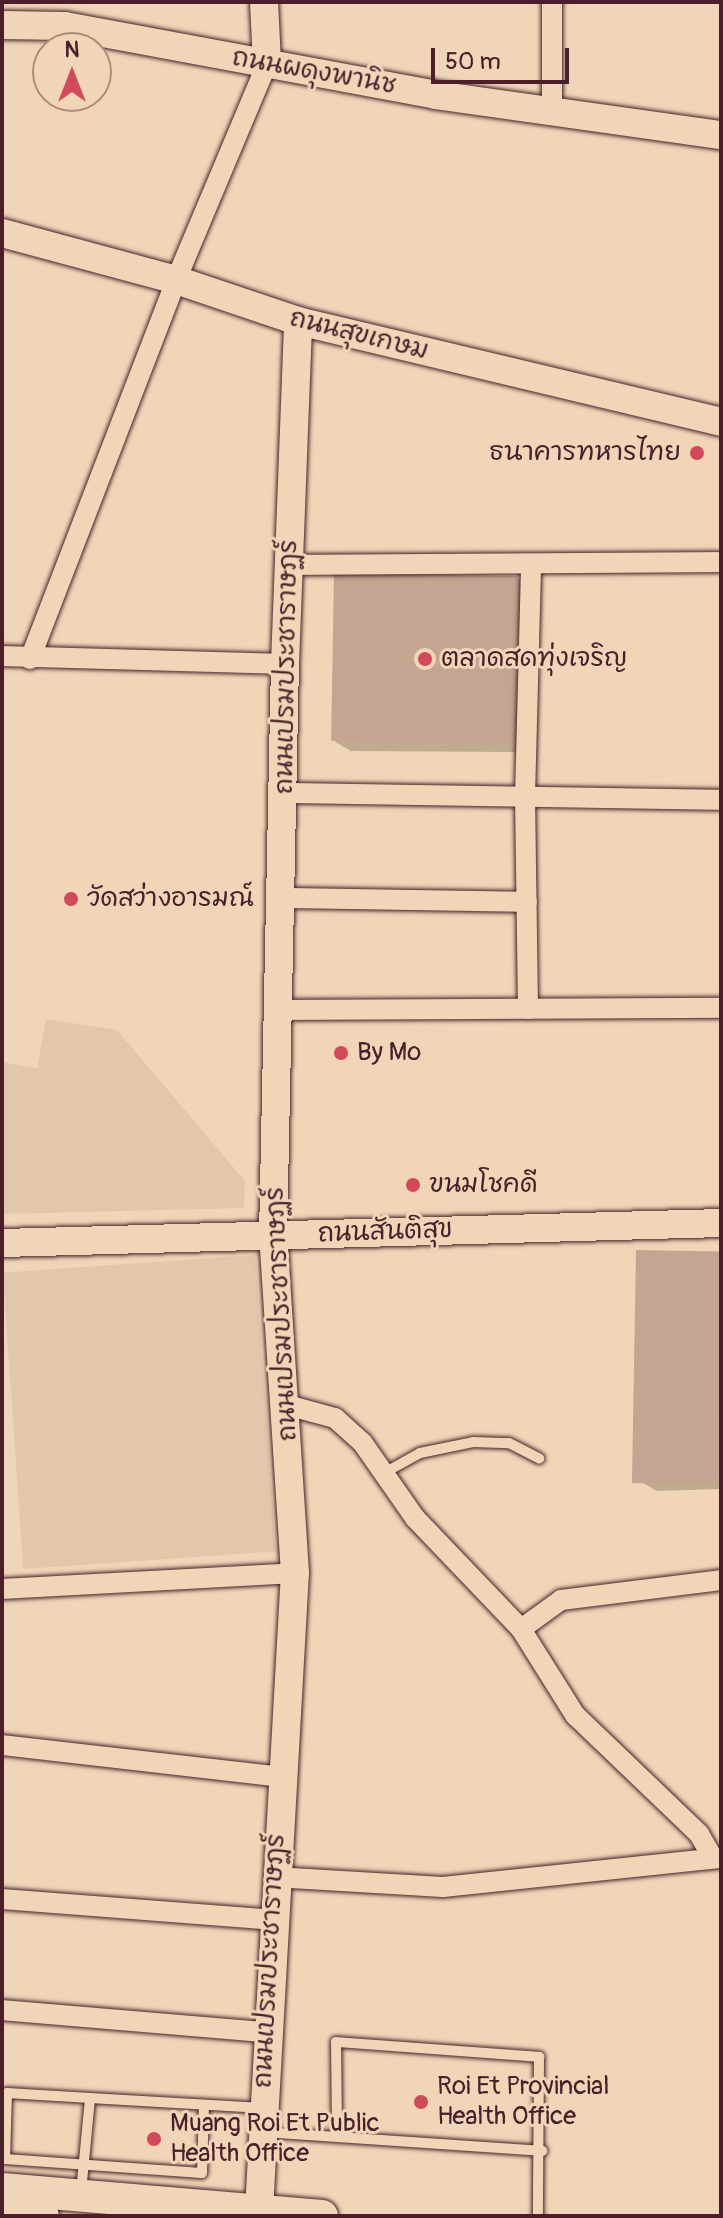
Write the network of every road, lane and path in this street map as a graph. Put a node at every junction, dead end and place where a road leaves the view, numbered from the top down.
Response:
1 (264, 2) edge
2 (552, 2) edge
3 (2, 25) edge
4 (267, 64) junction
5 (552, 112) junction
6 (721, 135) edge
7 (2, 233) edge
8 (176, 280) junction
9 (298, 321) junction
10 (721, 422) edge
11 (721, 562) edge
12 (288, 565) junction
13 (531, 565) junction
14 (2, 656) edge
15 (30, 659) junction
16 (285, 664) junction
17 (285, 793) junction
18 (525, 797) junction
19 (721, 800) edge
20 (283, 898) junction
21 (527, 902) junction
22 (721, 1008) edge
23 (528, 1009) junction
24 (281, 1010) junction
25 (721, 1223) edge
26 (273, 1236) junction
27 (2, 1243) edge
28 (287, 1405) junction
29 (539, 1458) dead end
30 (384, 1473) junction
31 (295, 1573) junction
32 (721, 1580) edge
33 (2, 1589) edge
34 (521, 1629) junction
35 (2, 1745) edge
36 (281, 1777) junction
37 (717, 1858) edge
38 (274, 1877) junction
39 (2, 1899) edge
40 (272, 1920) junction
41 (2, 2010) edge
42 (265, 2032) junction
43 (90, 2098) junction
44 (204, 2105) junction
45 (262, 2120) junction
46 (337, 2133) junction
47 (542, 2151) junction
48 (82, 2179) junction
49 (2, 2189) edge
50 (2, 2212) edge
51 (259, 2213) edge
52 (43, 2216) edge
53 (322, 2216) edge
54 (538, 2216) edge

1 - 4 street
2 - 5 street
3 - 4 street, ถนนผดุงพานิช
4 - 5 street, ถนนผดุงพานิช
4 - 8 street
5 - 6 street, ถนนผดุงพานิช
7 - 8 street, ถนนสุขเกษม
8 - 9 street, ถนนสุขเกษม
8 - 15 street
9 - 10 street, ถนนสุขเกษม
9 - 12 street, ถนนเปรมประชาราษฏร์
11 - 13 street
12 - 13 street
12 - 16 street, ถนนเปรมประชาราษฏร์
13 - 18 street
14 - 15 street
15 - 16 street
16 - 17 street, ถนนเปรมประชาราษฏร์
17 - 18 street
17 - 20 street, ถนนเปรมประชาราษฏร์
18 - 19 street
18 - 21 street
20 - 21 street
20 - 24 street, ถนนเปรมประชาราษฏร์
21 - 23 street
22 - 23 street
23 - 24 street
24 - 26 street, ถนนเปรมประชาราษฏร์
25 - 26 street, ถนนสันติสุข
26 - 27 street, ถนนสันติสุข
26 - 28 street, ถนนเปรมประชาราษฏร์
28 - 30 street
28 - 31 street, ถนนเปรมประชาราษฏร์
29 - 30 lane
30 - 34 street
31 - 33 street
31 - 36 street, ถนนเปรมประชาราษฏร์
32 - 34 street
34 - 37 street
35 - 36 street
36 - 38 street, ถนนเปรมประชาราษฏร์
37 - 38 street
38 - 40 street, ถนนเปรมประชาราษฏร์
39 - 40 street
40 - 42 street, ถนนเปรมประชาราษฏร์
41 - 42 street
42 - 45 street, ถนนเปรมประชาราษฏร์
43 - 44 lane
43 - 48 lane
43 - 48 lane
44 - 45 lane
44 - 48 lane
45 - 46 lane
45 - 51 street, ถนนเปรมประชาราษฏร์
46 - 47 lane
46 - 47 lane
47 - 54 lane
48 - 49 main road
48 - 51 main road
50 - 52 main road
51 - 53 main road

